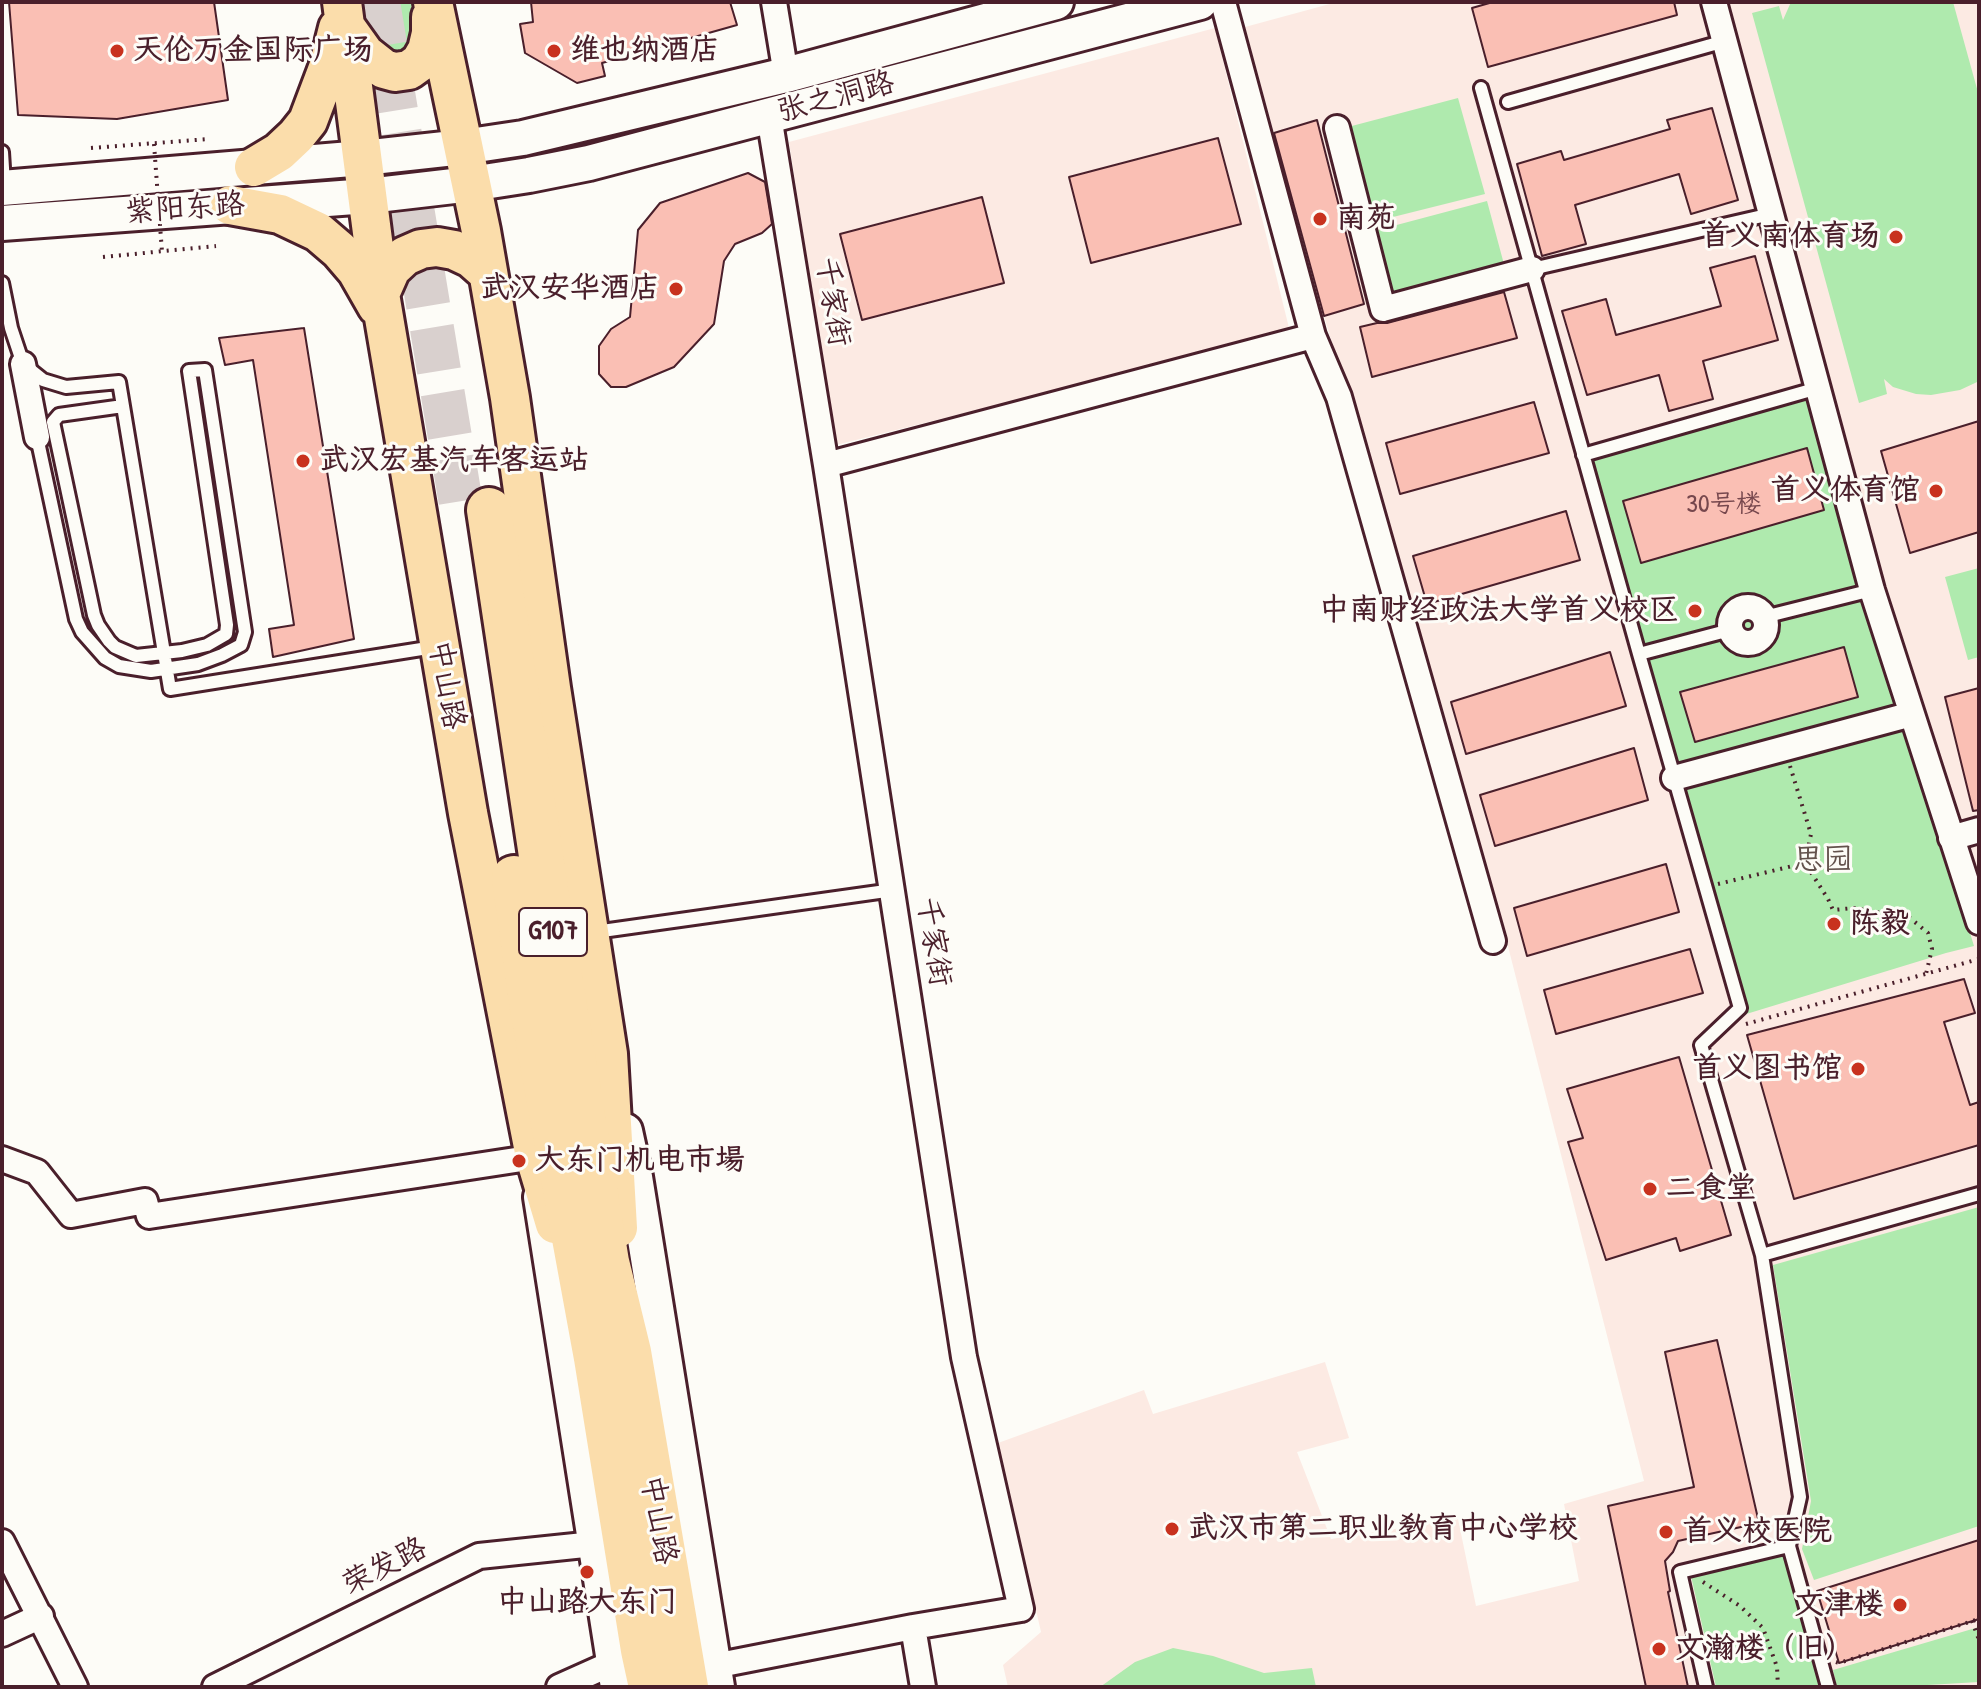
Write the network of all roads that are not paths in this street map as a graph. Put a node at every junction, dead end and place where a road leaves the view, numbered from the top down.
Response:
1 (432, 2) edge
2 (774, 2) edge
3 (1056, 2) edge
4 (1200, 2) edge
5 (1223, 2) edge
6 (1714, 2) edge
7 (343, 11) edge
8 (1725, 41) junction
9 (786, 75) junction
10 (1481, 88) dead end
11 (1508, 102) dead end
12 (769, 116) junction
13 (1337, 128) dead end
14 (463, 147) junction
15 (2, 152) edge
16 (363, 158) junction
17 (254, 167) junction
18 (471, 184) junction
19 (3, 188) edge
20 (368, 196) junction
21 (230, 205) junction
22 (1771, 214) junction
23 (2, 223) edge
24 (1532, 269) junction
25 (488, 273) junction
26 (2, 283) edge
27 (383, 308) junction
28 (1313, 336) junction
29 (23, 364) junction
30 (1818, 388) junction
31 (123, 406) junction
32 (37, 437) joint
33 (1583, 455) junction
34 (826, 465) junction
35 (476, 513) tunnel mouth
36 (1872, 590) junction
37 (1764, 617) joint
38 (1730, 630) joint
39 (440, 646) junction
40 (164, 654) junction
41 (1639, 654) junction
42 (167, 668) junction
43 (1912, 714) junction
44 (1674, 778) junction
45 (1979, 830) edge
46 (1951, 838) junction
47 (893, 890) junction
48 (1979, 922) edge
49 (589, 933) junction
50 (1493, 941) dead end
51 (608, 1054) junction
52 (535, 1157) junction
53 (2, 1159) edge
54 (1979, 1194) edge
55 (1762, 1255) junction
56 (612, 1355) junction
57 (2, 1542) edge
58 (594, 1544) junction
59 (1789, 1546) junction
60 (41, 1616) junction
61 (913, 1627) junction
62 (2, 1634) edge
63 (666, 1674) edge
64 (75, 1687) edge
65 (215, 1687) edge
66 (559, 1687) edge
67 (923, 1687) edge
68 (1706, 1687) edge
69 (1828, 1687) edge

1 - 7 main road
1 - 14 main road, 中山路
2 - 9 street
3 - 9 main road, 张之洞路
4 - 12 main road, 张之洞路
5 - 28 street
6 - 8 street
7 - 16 main road, 中山路
7 - 17 main road
8 - 11 lane
8 - 22 street
9 - 14 main road, 张之洞路
10 - 24 lane
12 - 18 main road, 张之洞路
12 - 34 street, 千家街
13 - 24 street
14 - 16 main road, 张之洞路
14 - 18 main road, 中山路
15 - 19 lane
16 - 17 main road, 紫阳东路
16 - 20 main road, 中山路
17 - 19 main road, 紫阳东路
18 - 20 main road, 张之洞路
18 - 25 main road, 中山路
20 - 21 main road, 紫阳东路
20 - 27 main road, 中山路
21 - 23 main road, 紫阳东路
21 - 27 main road
22 - 24 lane
22 - 30 street
24 - 33 lane
25 - 27 main road
25 - 49 main road, 中山路
26 - 29 lane
27 - 39 main road, 中山路
28 - 34 street
28 - 50 street
29 - 31 lane
29 - 32 street
30 - 33 lane
30 - 36 street
31 - 40 lane
31 - 40 lane
32 - 42 lane
33 - 41 lane
34 - 47 street, 千家街
35 - 56 highway, 中山路 / G107
36 - 37 lane
36 - 43 street
37 - 38 street
38 - 41 lane
39 - 42 lane
39 - 52 main road, 中山路
40 - 42 lane
40 - 42 lane
41 - 44 lane
43 - 44 street
43 - 46 street
44 - 55 lane
45 - 46 street
46 - 48 street
47 - 49 lane
47 - 61 street, 千家街
49 - 51 main road, 中山路
51 - 56 main road, 中山路
51 - 63 main road
52 - 53 street
52 - 56 main road, 中山路
52 - 58 main road
54 - 55 lane
55 - 59 lane
56 - 63 highway, 中山路 / G107
57 - 60 street
58 - 63 main road
58 - 65 street, 荣发路
59 - 68 lane
59 - 69 lane
60 - 62 street
60 - 64 street
61 - 63 street
61 - 67 street
63 - 66 street

